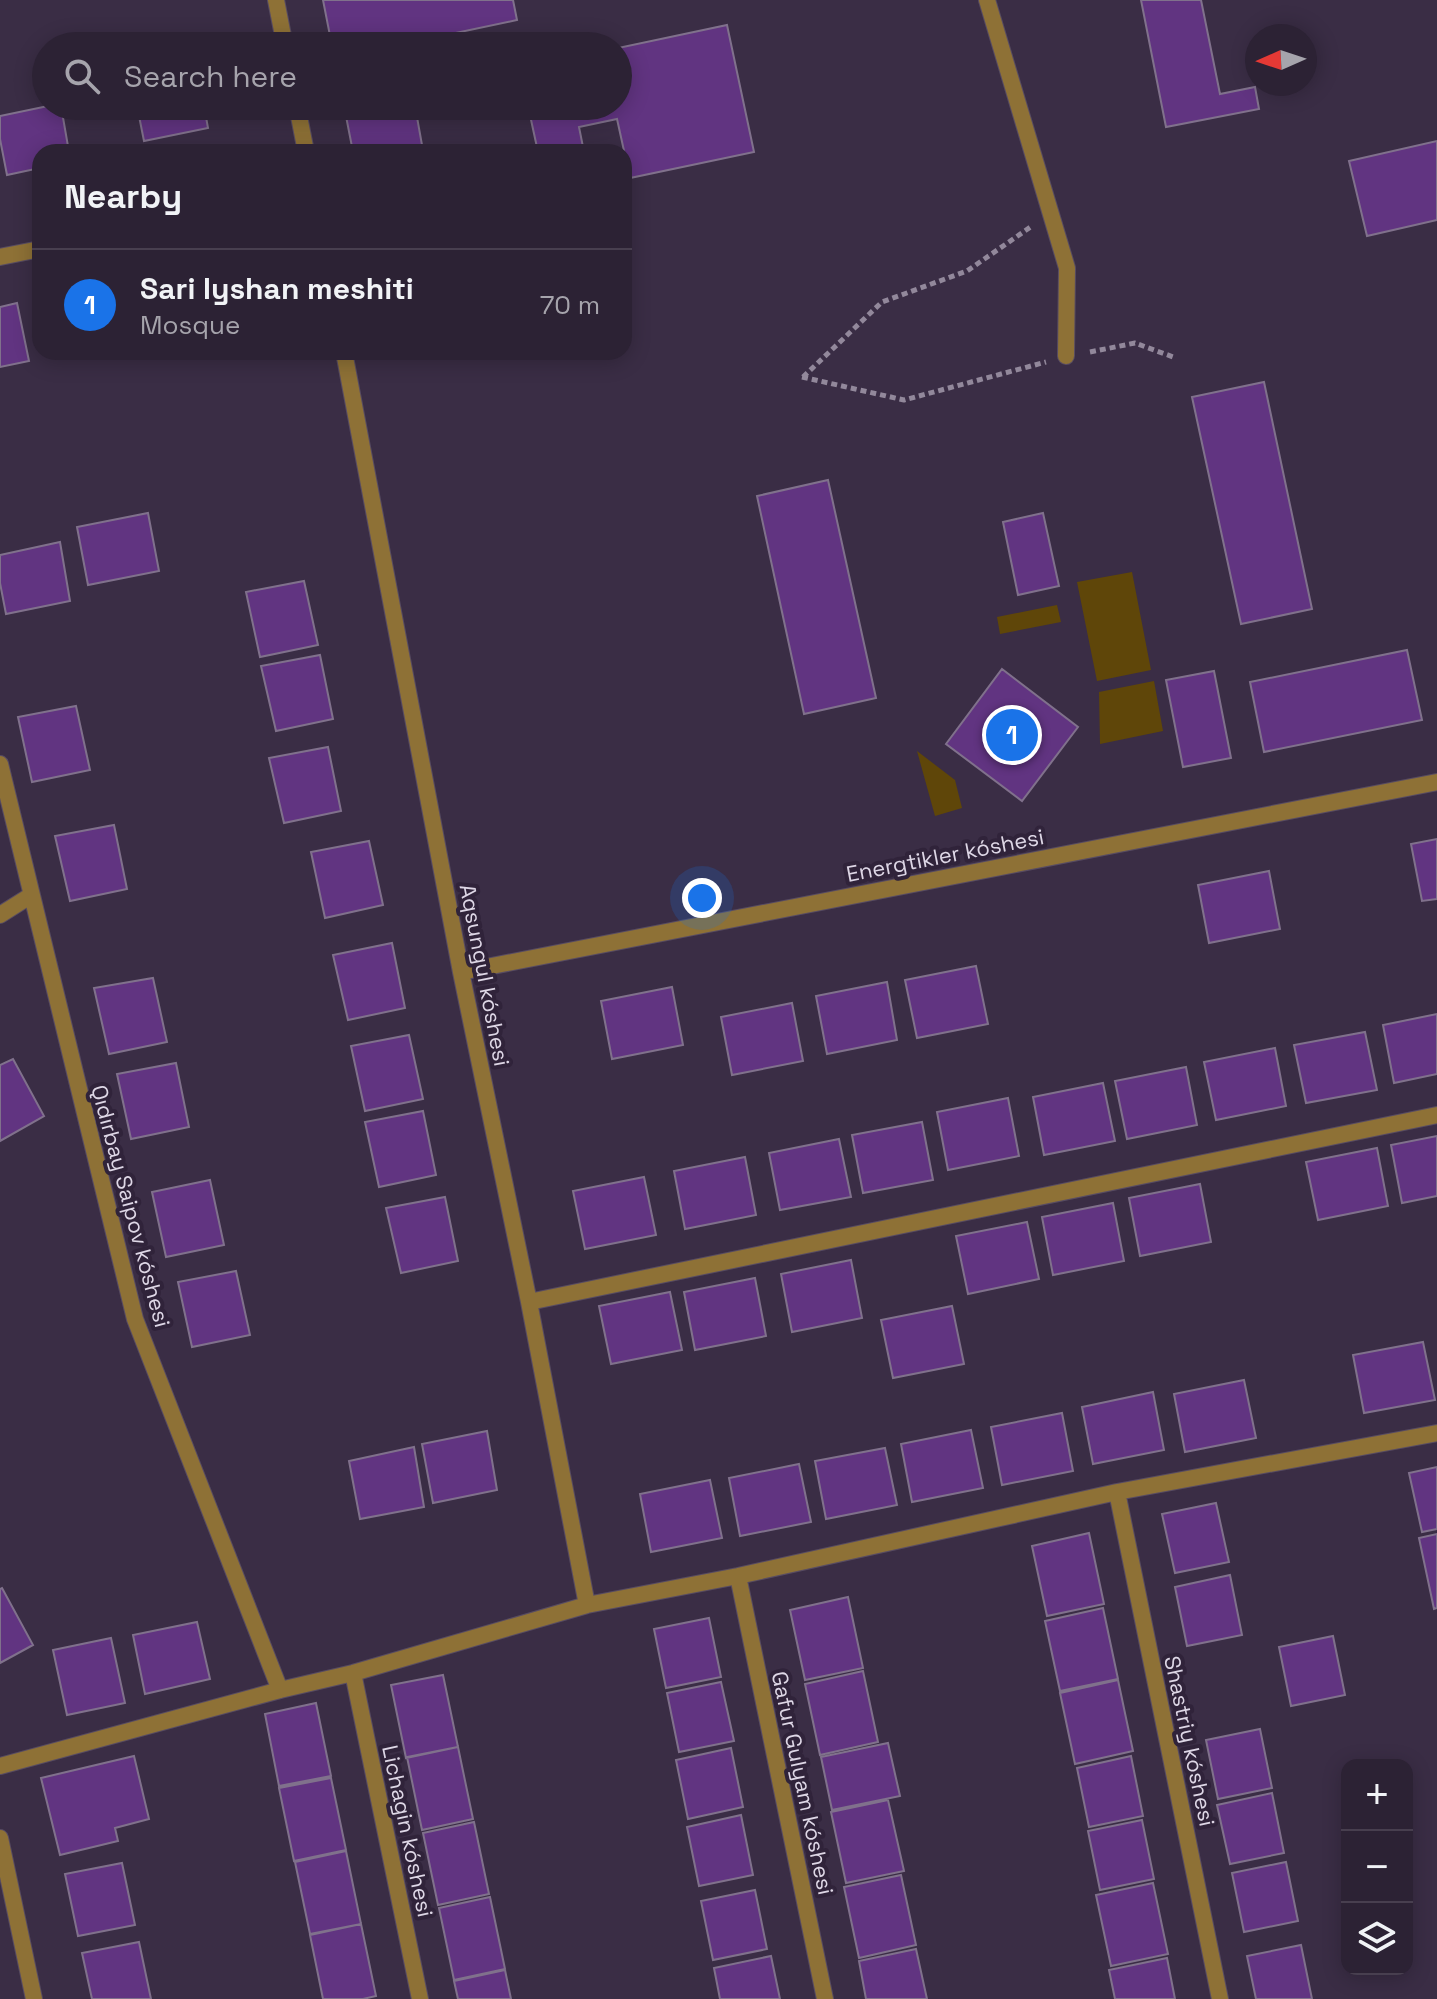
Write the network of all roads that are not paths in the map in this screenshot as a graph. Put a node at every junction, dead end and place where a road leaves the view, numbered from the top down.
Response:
1 (276, 0) edge
2 (987, 0) edge
3 (282, 32) edge
4 (300, 120) edge
5 (304, 144) edge
6 (32, 251) edge
7 (0, 257) edge
8 (1066, 356) road end
9 (346, 360) edge
10 (0, 764) edge
11 (1437, 782) edge
12 (30, 896) junction
13 (0, 915) edge
14 (461, 972) junction
15 (1437, 1115) edge
16 (529, 1302) junction
17 (1437, 1433) edge
18 (1117, 1492) junction
19 (738, 1576) junction
20 (587, 1605) junction
21 (353, 1673) junction
22 (280, 1690) junction
23 (0, 1766) edge
24 (0, 1838) edge
25 (34, 1999) edge
26 (420, 1999) edge
27 (825, 1999) edge
28 (1220, 1999) edge

1 - 3 street
2 - 8 street
4 - 5 street
6 - 7 street
9 - 14 street, Aqsungul kóshesi
10 - 12 street, Qıdırbay Saipov kóshesi
11 - 14 street, Energtikler kóshesi
12 - 13 street
12 - 22 street, Qıdırbay Saipov kóshesi
14 - 16 street, Aqsungul kóshesi
15 - 16 street
16 - 20 street, Aqsungul kóshesi
17 - 18 street
18 - 19 street
18 - 28 street, Shastriy kóshesi
19 - 20 street
19 - 27 street, Gafur Gulyam kóshesi
20 - 21 street
21 - 22 street
21 - 26 street, Lichagin kóshesi
22 - 23 street
24 - 25 street

